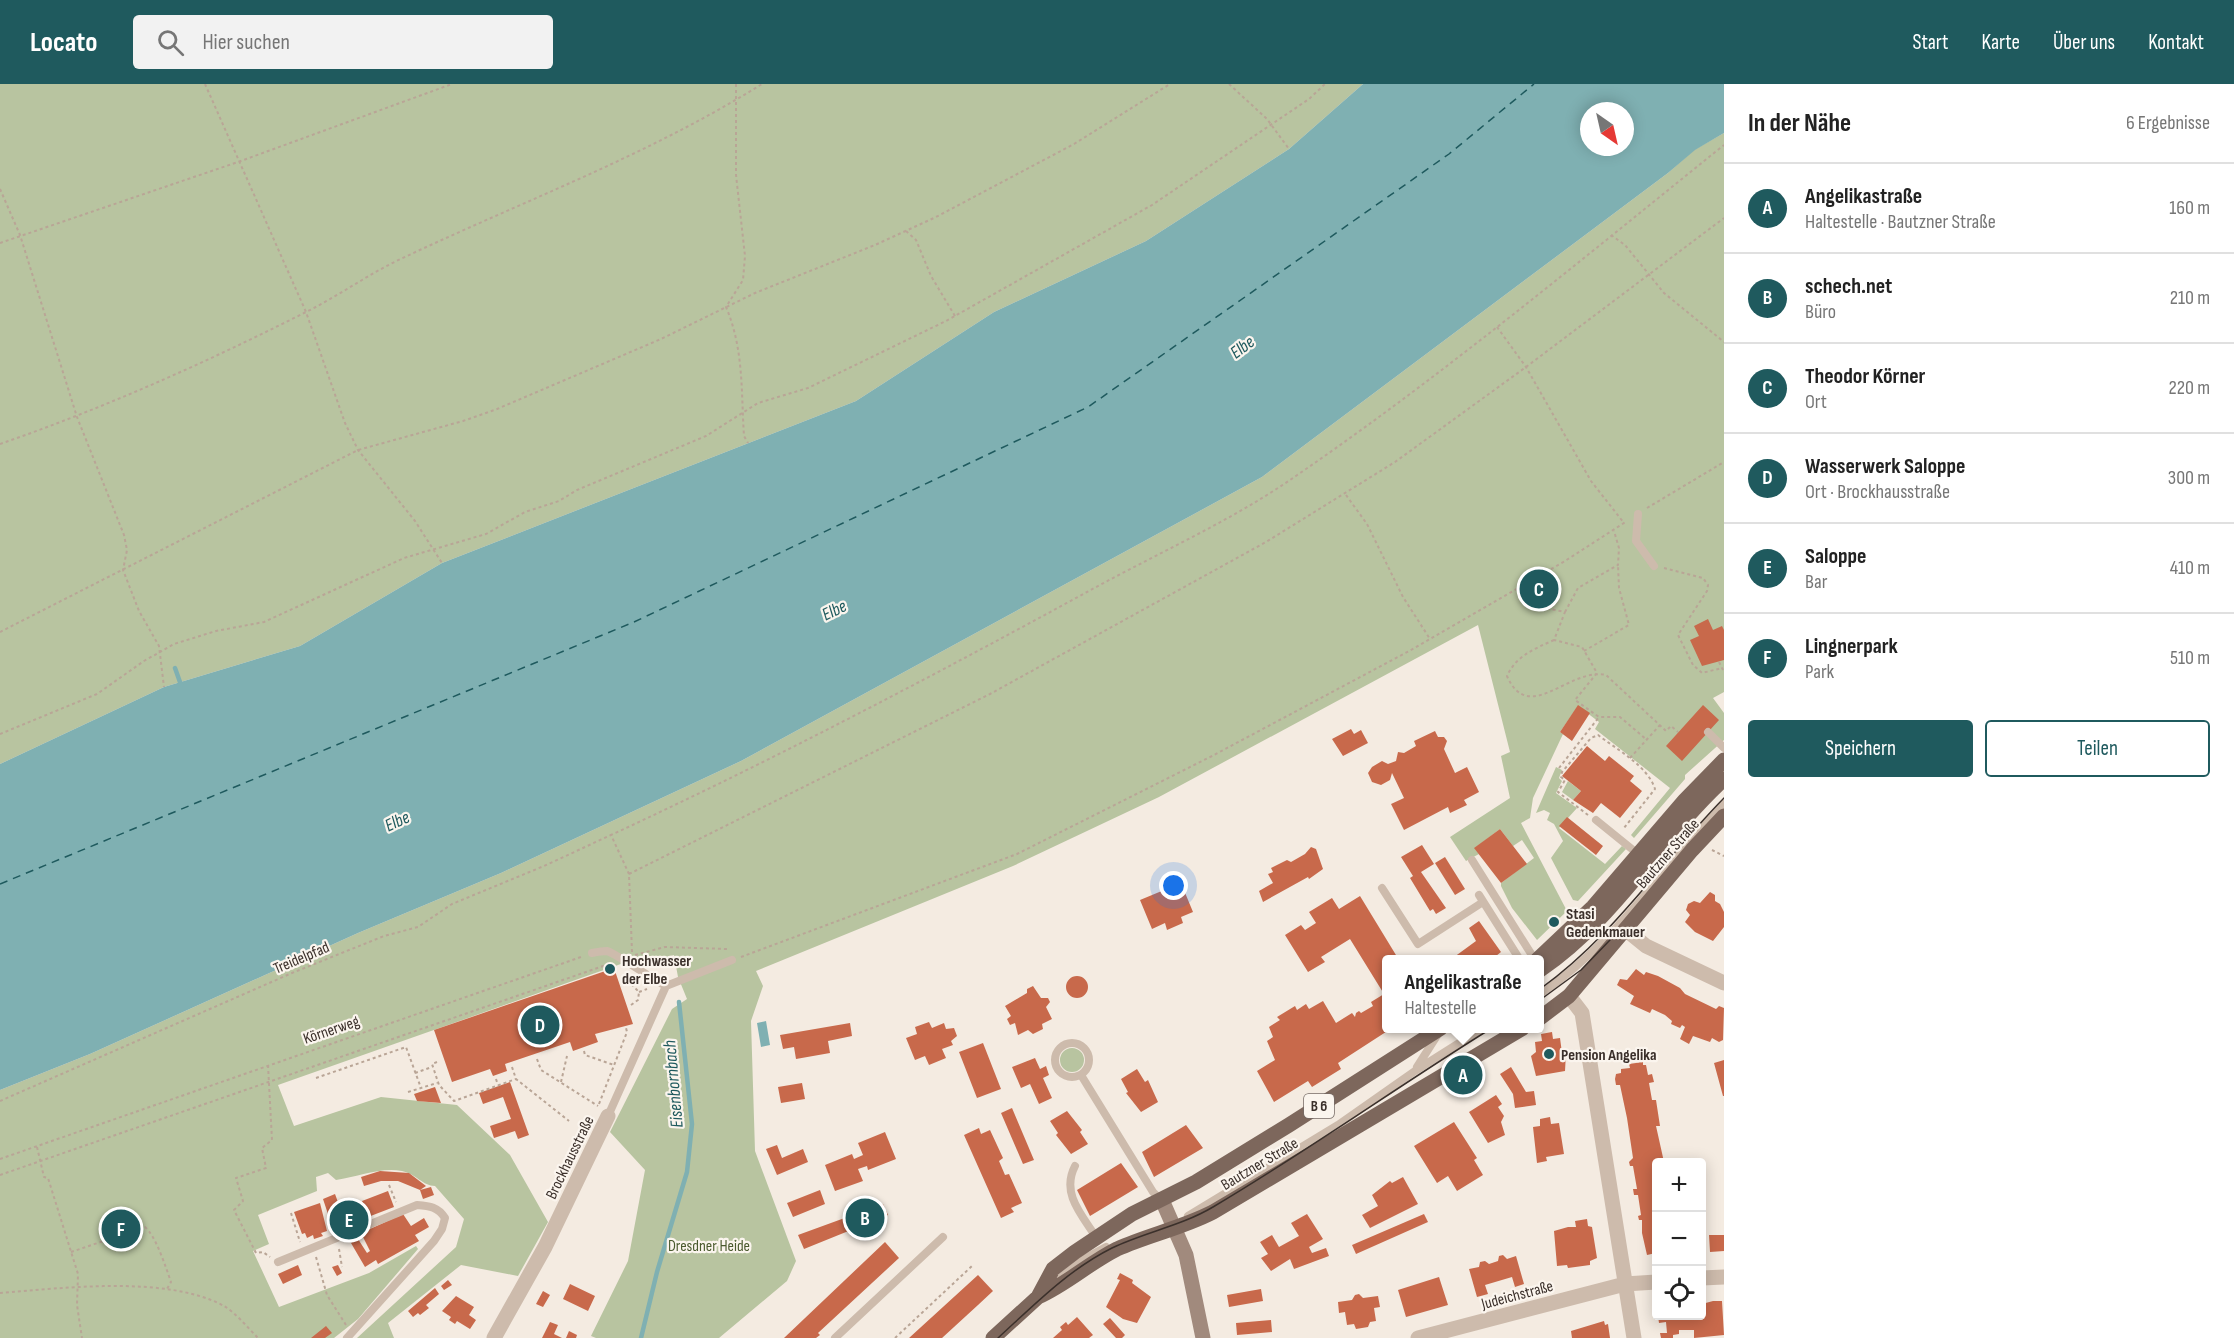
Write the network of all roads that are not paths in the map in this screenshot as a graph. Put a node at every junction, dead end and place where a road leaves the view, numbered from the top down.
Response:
1 (1638, 514) road end
2 (1654, 566) road end
3 (1708, 732) dead end
4 (1722, 746) edge
5 (1724, 760) edge
6 (1724, 780) edge
7 (1724, 804) edge
8 (1724, 816) edge
9 (1596, 820) road end
10 (1638, 854) junction
11 (1472, 860) dead end
12 (1382, 888) dead end
13 (1625, 929) junction
14 (1612, 946) junction
15 (592, 953) road end
16 (1517, 955) edge
17 (1533, 955) edge
18 (1541, 955) edge
19 (732, 960) road end
20 (1544, 967) edge
21 (1562, 979) junction
22 (1724, 983) edge
23 (666, 986) junction
24 (1544, 991) edge
25 (1569, 996) junction
26 (1544, 1014) edge
27 (1435, 1033) edge
28 (1439, 1033) edge
29 (1477, 1033) edge
30 (1516, 1033) edge
31 (1415, 1071) junction
32 (1081, 1075) junction
33 (1368, 1104) junction
34 (600, 1113) joint
35 (1345, 1134) junction
36 (1075, 1166) dead end
37 (1162, 1200) junction
38 (1174, 1226) junction
39 (943, 1237) dead end
40 (1096, 1237) junction
41 (278, 1262) dead end
42 (1724, 1277) edge
43 (1706, 1278) edge
44 (1652, 1282) edge
45 (1625, 1284) junction
46 (1038, 1297) junction
47 (349, 1335) edge
48 (494, 1338) edge
49 (835, 1338) edge
50 (993, 1338) edge
51 (1203, 1338) edge
52 (1418, 1338) edge
53 (1634, 1338) edge

1 - 2 lane
3 - 4 lane
5 - 10 main road, Bautzner Straße
6 - 20 main road
7 - 21 lane
8 - 13 main road, Bautzner Straße
9 - 10 lane
10 - 18 main road, Bautzner Straße
11 - 17 lane
12 - 16 lane
13 - 14 main road, Bautzner Straße
13 - 22 street
14 - 21 lane
14 - 25 main road, Bautzner Straße
15 - 23 lane
19 - 23 lane
21 - 24 lane
23 - 34 lane, Brockhausstraße
25 - 26 main road, Bautzner Straße
25 - 45 street
27 - 37 main road, Bautzner Straße / B 6
28 - 31 lane
29 - 31 lane
30 - 35 main road, Bautzner Straße / B 6
31 - 33 lane
32 - 32 lane
32 - 37 lane
33 - 35 lane
33 - 38 lane
34 - 48 street, Brockhausstraße
35 - 38 main road, Bautzner Straße / B 6
36 - 40 lane
37 - 38 main road
37 - 40 main road, Bautzner Straße / B 6
38 - 46 main road, Bautzner Straße / B 6
38 - 51 main road
39 - 49 lane
40 - 46 main road, Bautzner Straße / B 6
41 - 47 lane
42 - 43 street
44 - 45 street, Judeichstraße
45 - 52 street, Judeichstraße
45 - 53 street
46 - 50 main road, Bautzner Straße / B 6

